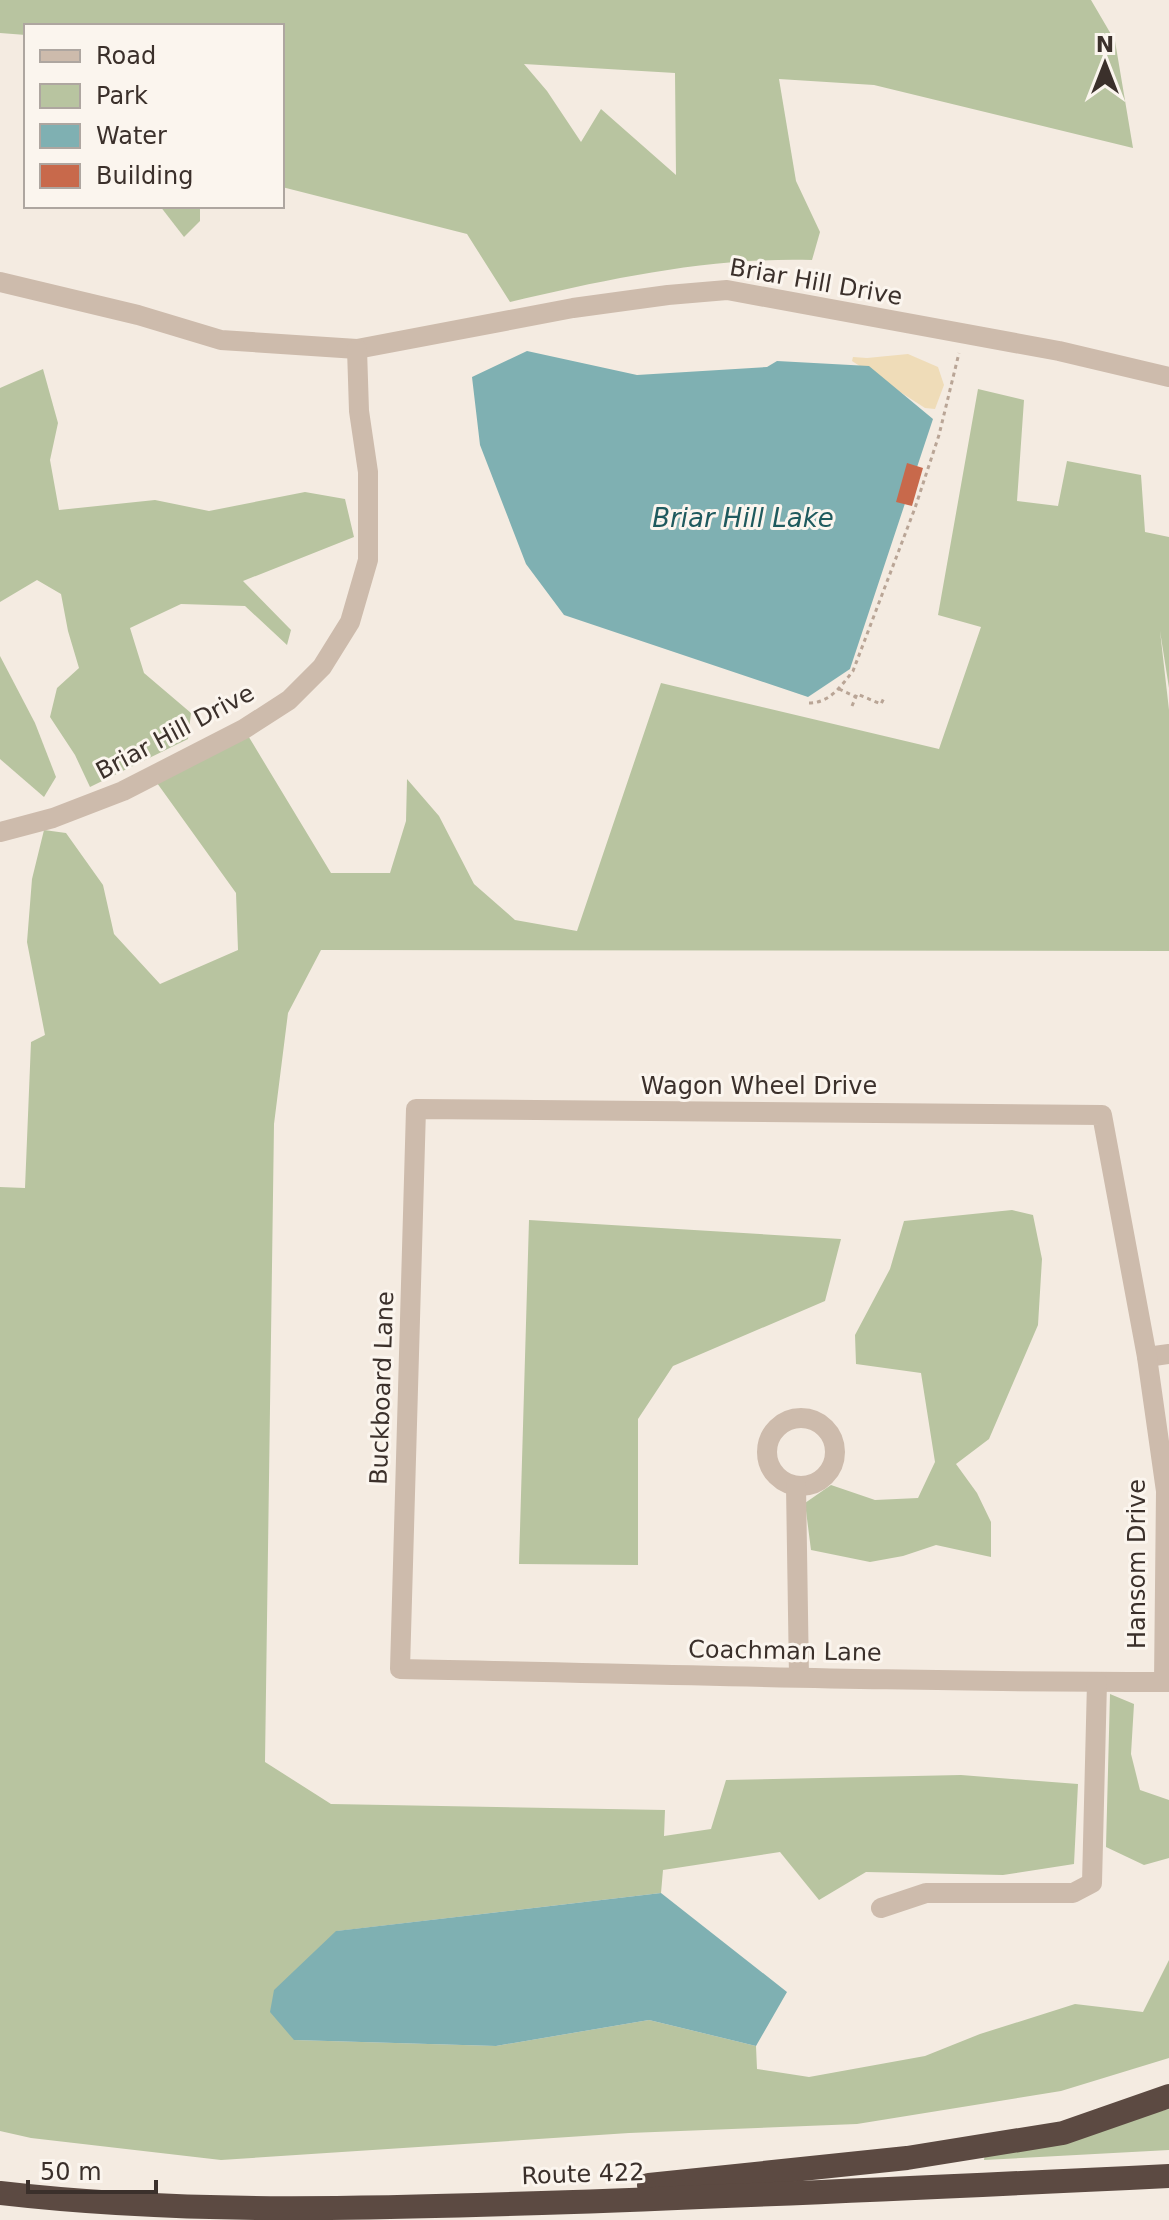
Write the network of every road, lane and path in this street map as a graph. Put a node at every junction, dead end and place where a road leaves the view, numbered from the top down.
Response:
1 (0, 282) edge
2 (963, 334) junction
3 (357, 349) junction
4 (1169, 377) edge
5 (839, 689) junction
6 (856, 697) junction
7 (884, 698) dead end
8 (809, 703) dead end
9 (852, 706) dead end
10 (0, 832) edge
11 (416, 1109) joint
12 (1102, 1115) joint
13 (1169, 1354) edge
14 (1147, 1357) junction
15 (796, 1486) dead end
16 (400, 1669) joint
17 (799, 1677) junction
18 (1097, 1682) junction
19 (1166, 1682) edge
20 (881, 1908) dead end
21 (1169, 2096) edge
22 (1169, 2176) edge
23 (0, 2193) edge
24 (444, 2206) junction

1 - 3 street, Briar Hill Drive
2 - 3 street, Briar Hill Drive
2 - 4 street, Briar Hill Drive
2 - 5 path
3 - 10 street, Briar Hill Drive
5 - 6 path
5 - 8 path
6 - 7 path
6 - 9 path
11 - 12 street, Wagon Wheel Drive
11 - 16 street, Buckboard Lane
12 - 14 street, Hansom Drive
13 - 14 street
14 - 19 street, Hansom Drive
15 - 17 street
16 - 17 street, Coachman Lane
17 - 18 street, Coachman Lane
18 - 19 street, Coachman Lane
18 - 20 street
21 - 24 highway
22 - 24 highway, Route 422
23 - 24 highway, Route 422

